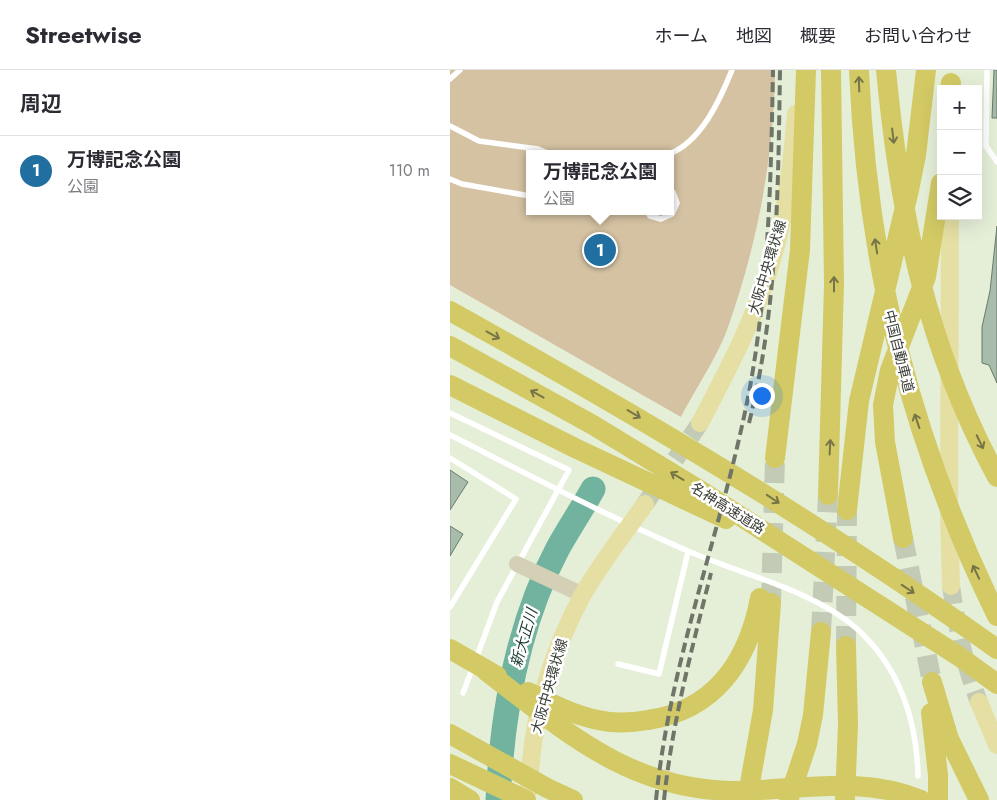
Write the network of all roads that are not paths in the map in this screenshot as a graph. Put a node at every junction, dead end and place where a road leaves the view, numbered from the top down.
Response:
1 (460, 70) edge
2 (732, 70) edge
3 (800, 70) edge
4 (806, 70) edge
5 (831, 70) edge
6 (859, 70) edge
7 (886, 70) edge
8 (926, 70) edge
9 (987, 70) edge
10 (450, 79) edge
11 (450, 126) edge
12 (540, 150) edge
13 (674, 152) edge
14 (997, 162) edge
15 (450, 179) edge
16 (526, 195) edge
17 (674, 196) edge
18 (674, 208) edge
19 (937, 208) edge
20 (649, 215) edge
21 (670, 215) edge
22 (950, 220) edge
23 (450, 311) edge
24 (450, 346) edge
25 (450, 385) edge
26 (450, 413) edge
27 (700, 423) tunnel mouth
28 (450, 435) edge
29 (450, 458) edge
30 (775, 458) tunnel mouth
31 (996, 476) edge
32 (828, 496) tunnel mouth
33 (645, 504) tunnel mouth
34 (847, 510) tunnel mouth
35 (903, 538) tunnel mouth
36 (688, 552) junction
37 (807, 558) junction
38 (524, 568) junction
39 (951, 586) tunnel mouth
40 (583, 596) junction
41 (450, 607) edge
42 (997, 616) edge
43 (821, 632) tunnel mouth
44 (846, 646) tunnel mouth
45 (997, 649) edge
46 (457, 654) edge
47 (618, 664) dead end
48 (997, 684) edge
49 (463, 693) dead end
50 (980, 702) tunnel mouth
51 (555, 714) junction
52 (450, 734) edge
53 (997, 745) edge
54 (450, 764) edge
55 (918, 776) dead end
56 (450, 788) edge
57 (741, 795) edge
58 (470, 800) edge
59 (527, 800) edge
60 (573, 800) edge
61 (788, 800) edge
62 (804, 800) edge
63 (845, 800) edge
64 (874, 800) edge
65 (921, 800) edge
66 (938, 800) edge
67 (979, 800) edge

1 - 10 lane
2 - 13 lane
3 - 27 main road, 大阪中央環状線
4 - 30 highway
32 -> 5 highway
42 -> 6 highway, 中国自動車道
7 -> 31 highway
8 - 34 highway
9 - 14 lane
11 - 12 lane
15 - 16 lane
17 - 18 lane
19 - 35 highway
20 - 21 lane
22 - 39 main road
23 -> 45 highway
37 -> 24 highway, 名神高速道路
25 - 37 highway
26 - 38 lane
28 - 36 lane
29 - 41 lane
33 - 40 main road, 大阪中央環状線
36 - 47 lane
36 - 55 lane
37 - 48 highway, 名神高速道路
38 - 40 street
38 - 49 lane
40 - 59 main road, 大阪中央環状線
43 - 61 highway
44 - 63 highway
46 - 51 highway
50 - 53 main road
51 - 57 highway
51 - 57 highway
52 - 60 highway
54 - 59 highway
56 - 58 highway
57 - 65 highway
62 - 64 highway
66 - 67 highway

